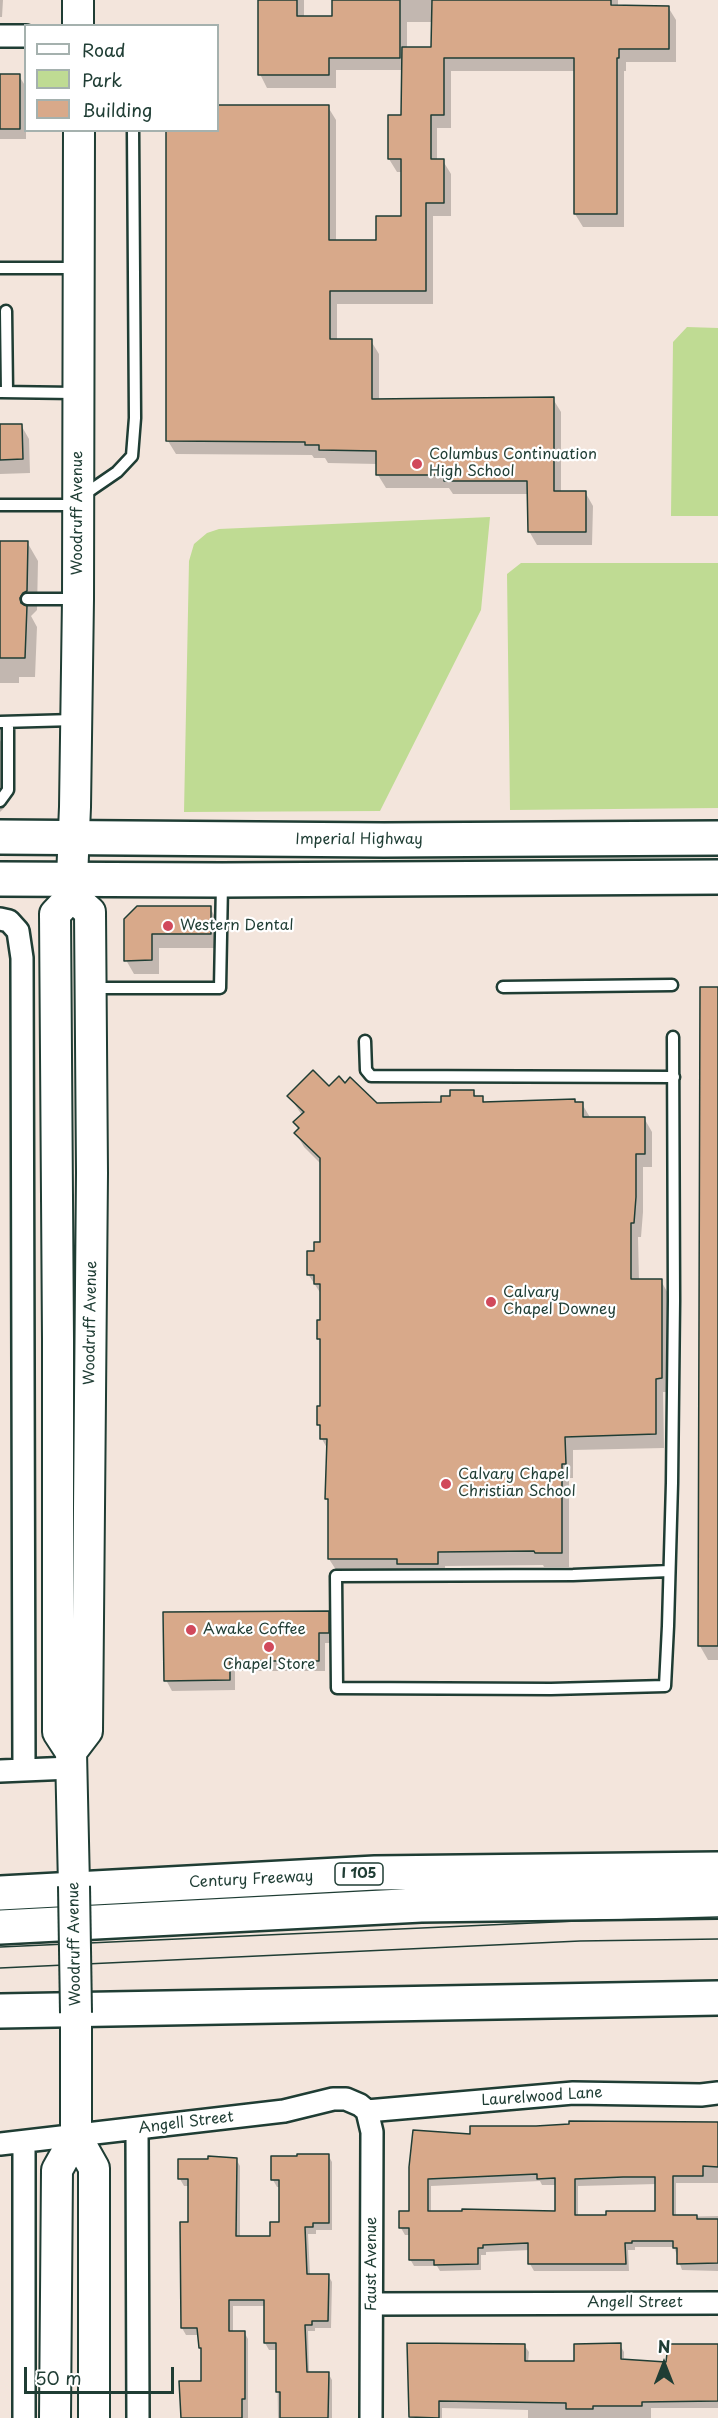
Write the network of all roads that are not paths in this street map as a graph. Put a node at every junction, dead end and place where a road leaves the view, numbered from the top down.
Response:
1 (78, 0) edge
2 (78, 24) edge
3 (0, 36) edge
4 (24, 36) edge
5 (78, 132) edge
6 (133, 132) edge
7 (0, 268) edge
8 (79, 268) junction
9 (6, 311) dead end
10 (3, 392) edge
11 (79, 393) junction
12 (78, 502) junction
13 (0, 505) edge
14 (27, 599) dead end
15 (78, 599) junction
16 (75, 720) junction
17 (4, 722) edge
18 (0, 801) edge
19 (73, 836) junction
20 (0, 837) edge
21 (718, 838) edge
22 (718, 877) edge
23 (0, 879) edge
24 (222, 880) junction
25 (72, 887) junction
26 (7, 922) edge
27 (672, 985) dead end
28 (503, 987) dead end
29 (91, 988) junction
30 (673, 1037) dead end
31 (365, 1041) dead end
32 (674, 1077) junction
33 (75, 1339) junction
34 (669, 1571) junction
35 (71, 1760) junction
36 (24, 1770) junction
37 (0, 1771) edge
38 (718, 1869) edge
39 (0, 1893) edge
40 (718, 1901) edge
41 (0, 1927) edge
42 (718, 1998) edge
43 (0, 2011) edge
44 (718, 2093) edge
45 (367, 2111) junction
46 (137, 2129) junction
47 (76, 2136) junction
48 (24, 2142) junction
49 (0, 2144) edge
50 (718, 2303) edge
51 (372, 2304) junction
52 (24, 2418) edge
53 (55, 2418) edge
54 (94, 2418) edge
55 (138, 2418) edge
56 (371, 2418) edge

1 - 2 main road
3 - 4 street
5 - 8 main road, Woodruff Avenue
6 - 12 lane
7 - 8 lane
8 - 11 main road, Woodruff Avenue
9 - 10 lane
10 - 11 lane
11 - 12 main road, Woodruff Avenue
12 - 13 lane
12 - 15 main road, Woodruff Avenue
14 - 15 lane
15 - 16 main road, Woodruff Avenue
16 - 17 lane
16 - 19 main road, Woodruff Avenue
17 - 18 lane
19 - 20 main road, Imperial Highway
19 - 21 main road, Imperial Highway
19 - 25 main road, Woodruff Avenue
22 - 24 main road
23 - 25 main road
24 - 25 main road
24 - 29 lane
25 - 29 main road, Woodruff Avenue
25 - 33 main road, Woodruff Avenue
26 - 36 street
27 - 28 lane
29 - 33 main road, Woodruff Avenue
30 - 32 lane
31 - 32 lane
32 - 34 lane
33 - 35 main road, Woodruff Avenue
34 - 34 lane
35 - 36 street
35 - 47 main road, Woodruff Avenue, bridge
36 - 37 street
38 - 39 main road, Century Freeway / I 105
40 - 41 main road
42 - 43 main road
44 - 45 street, Laurelwood Lane
45 - 46 street, Angell Street
45 - 51 street, Faust Avenue
46 - 47 street, Angell Street
46 - 55 street
47 - 48 street, Angell Street
47 - 53 main road, Woodruff Avenue
47 - 54 main road, Woodruff Avenue
48 - 49 street, Angell Street
48 - 52 street
50 - 51 street, Angell Street
51 - 56 street, Faust Avenue

